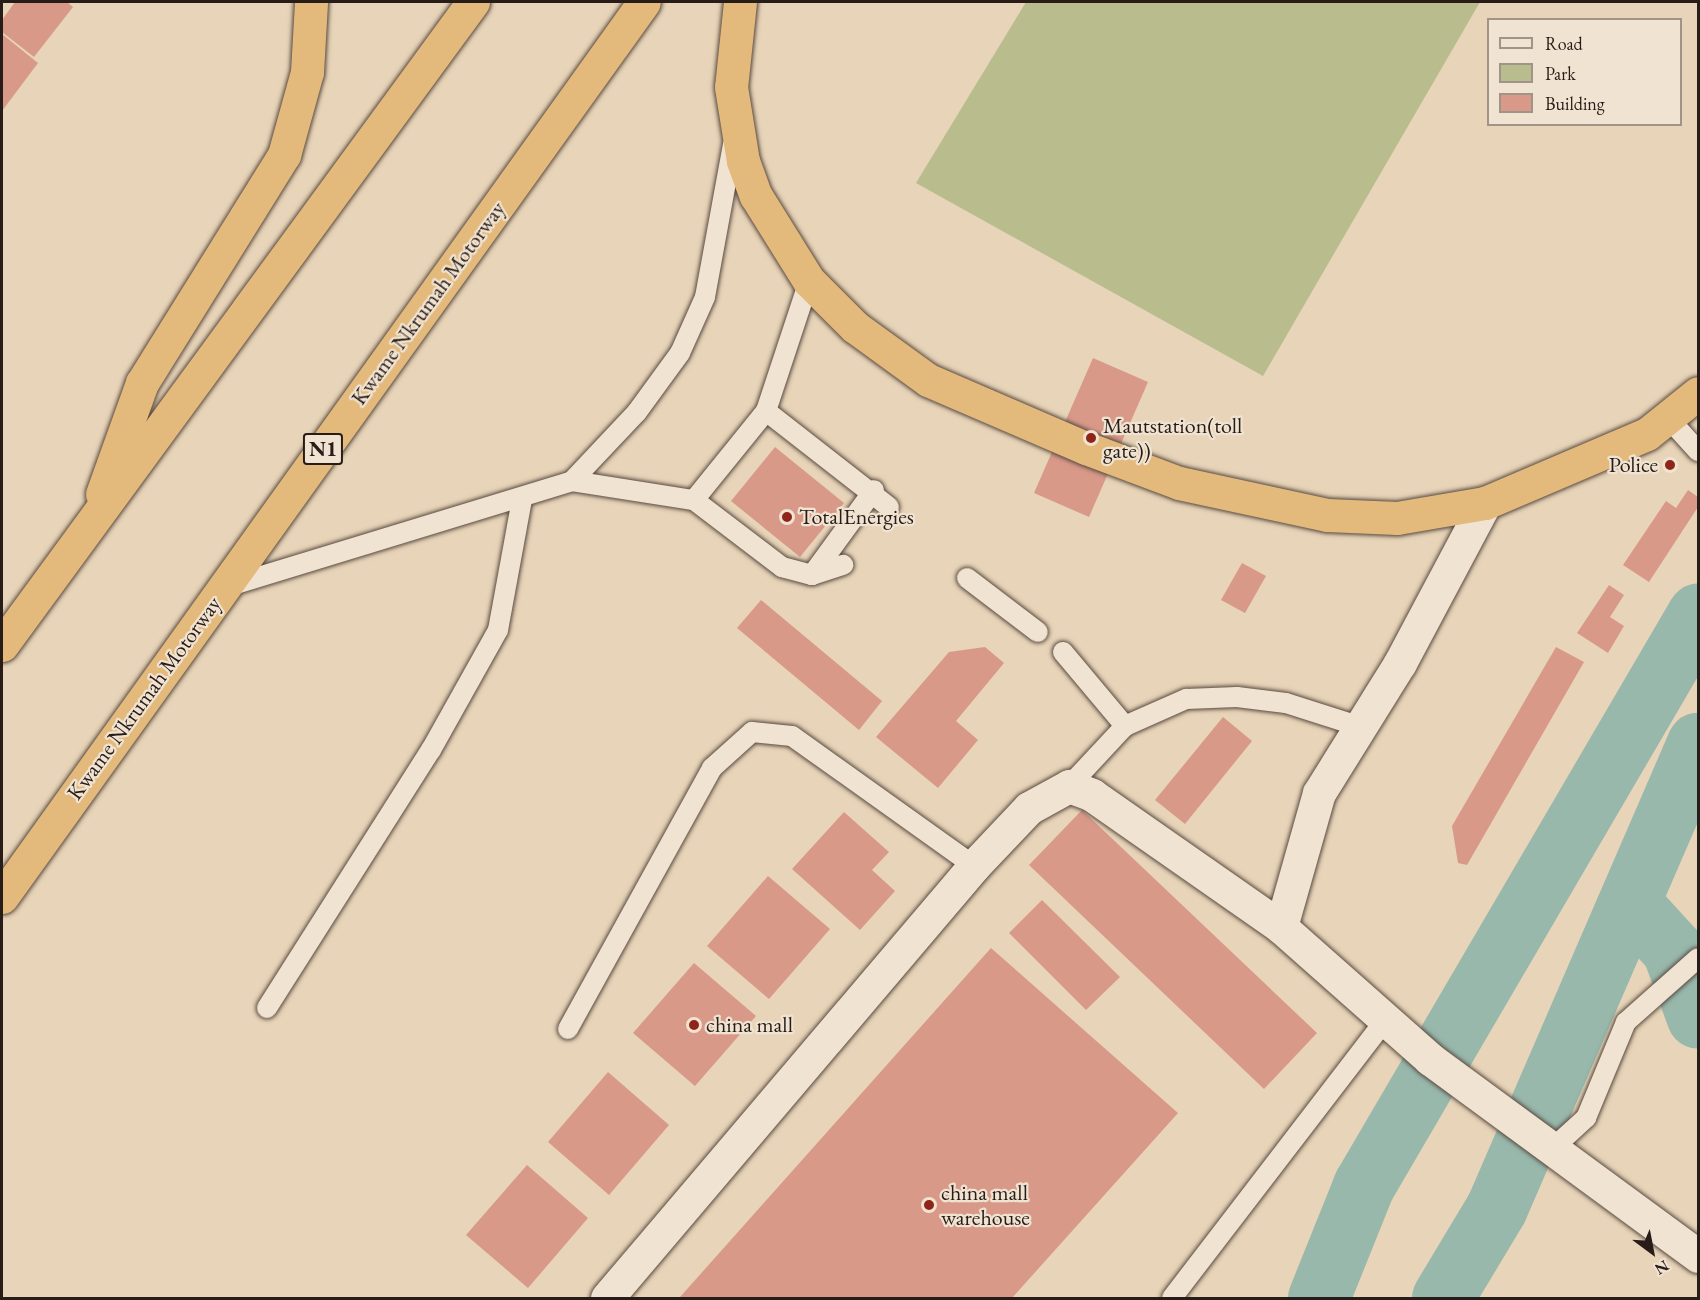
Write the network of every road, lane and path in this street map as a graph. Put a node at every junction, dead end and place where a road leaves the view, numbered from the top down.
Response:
1 (311, 2) edge
2 (473, 2) edge
3 (644, 2) edge
4 (740, 2) edge
5 (736, 124) junction
6 (809, 281) junction
7 (1698, 393) edge
8 (766, 411) junction
9 (1668, 418) junction
10 (1698, 451) edge
11 (572, 481) junction
12 (874, 490) junction
13 (522, 498) junction
14 (694, 500) junction
15 (1485, 503) junction
16 (889, 507) dead end
17 (90, 528) junction
18 (843, 565) dead end
19 (812, 575) junction
20 (967, 578) dead end
21 (223, 588) junction
22 (1038, 632) dead end
23 (2, 645) edge
24 (1063, 651) dead end
25 (1125, 726) junction
26 (1361, 727) junction
27 (1069, 786) junction
28 (974, 866) junction
29 (2, 897) edge
30 (1281, 927) junction
31 (1698, 958) edge
32 (267, 1008) dead end
33 (1385, 1020) junction
34 (568, 1029) dead end
35 (1553, 1148) junction
36 (1698, 1256) edge
37 (607, 1299) edge
38 (1172, 1299) edge

1 - 17 highway
2 - 17 highway
3 - 21 highway, Kwame Nkrumah Motorway / N1
4 - 5 highway
5 - 6 highway
5 - 11 lane
6 - 8 lane
6 - 15 highway
7 - 9 highway
8 - 12 lane
8 - 14 lane
9 - 10 lane
9 - 15 highway
11 - 13 lane
11 - 14 lane
12 - 16 lane
12 - 19 lane
13 - 21 lane
13 - 32 lane
14 - 19 lane
15 - 26 street
17 - 23 highway
18 - 19 lane
20 - 22 lane
21 - 29 highway, Kwame Nkrumah Motorway / N1
24 - 25 lane
25 - 26 lane
25 - 27 lane
26 - 30 street
27 - 28 street
27 - 30 street
28 - 34 lane
28 - 37 street
30 - 33 street
31 - 35 lane
33 - 35 street
33 - 38 lane
35 - 36 street

